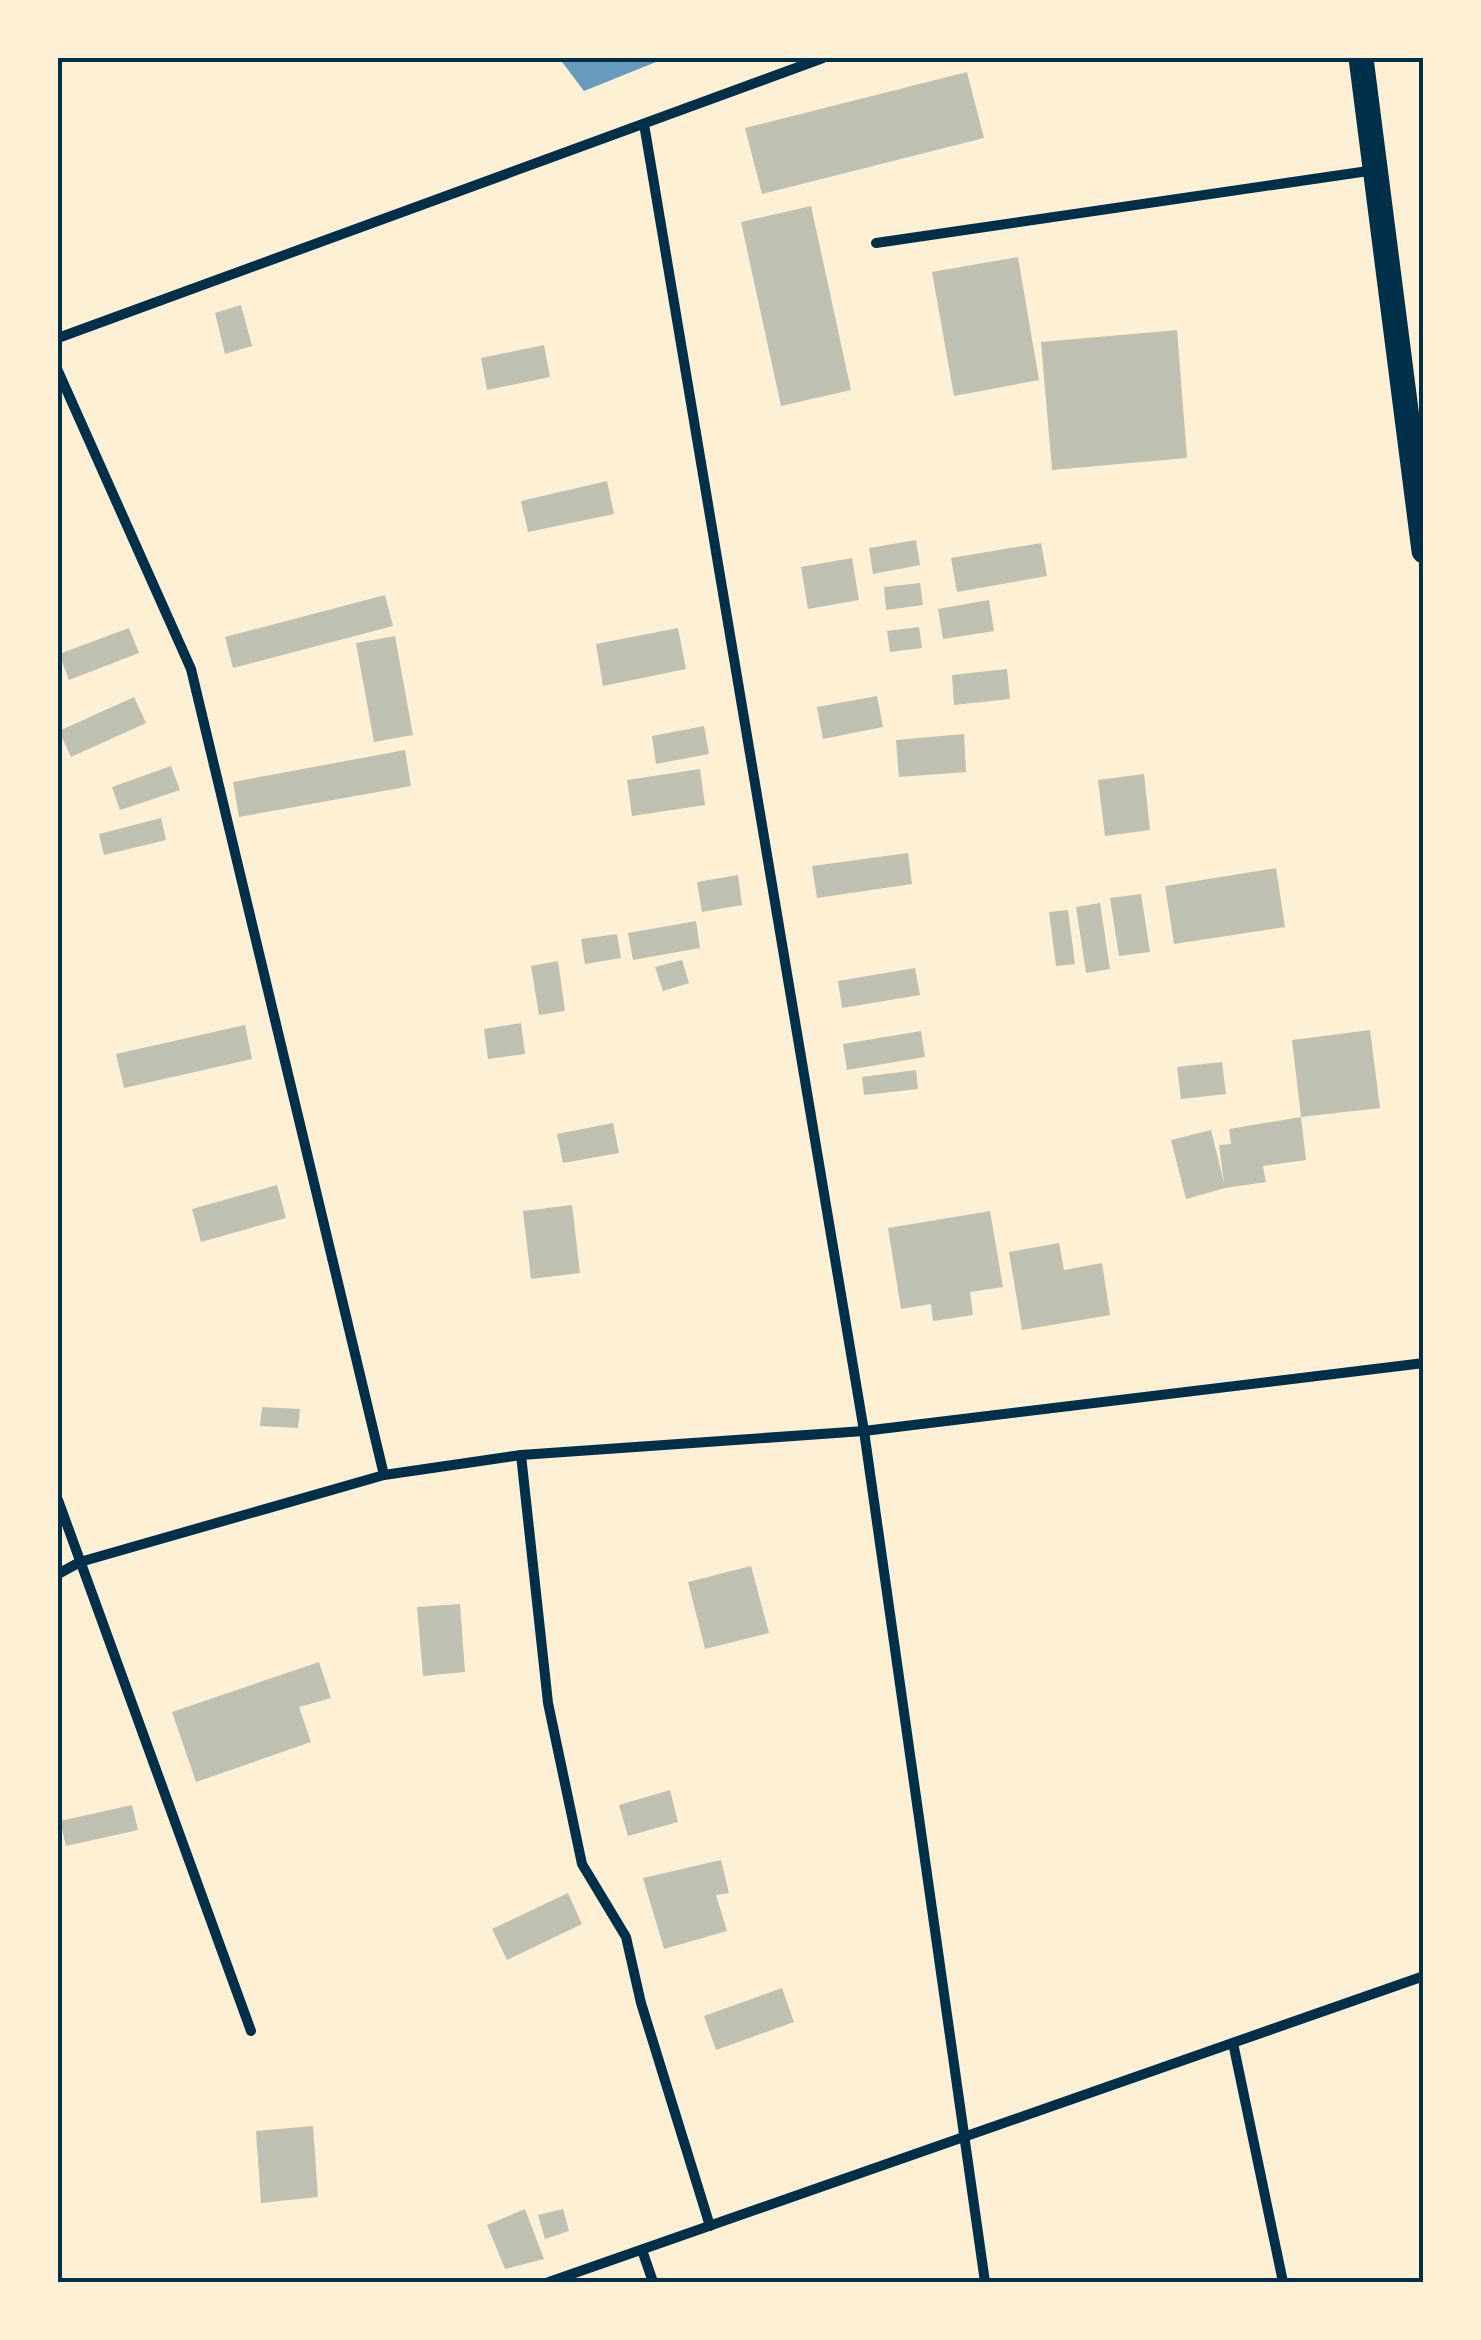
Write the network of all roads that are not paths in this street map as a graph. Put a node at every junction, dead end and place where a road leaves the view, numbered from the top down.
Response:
1 (822, 58) edge
2 (1361, 58) edge
3 (644, 124) junction
4 (1375, 170) junction
5 (876, 243) dead end
6 (58, 338) edge
7 (58, 371) edge
8 (1424, 552) edge
9 (1424, 1363) edge
10 (864, 1431) junction
11 (520, 1455) junction
12 (384, 1475) junction
13 (58, 1500) edge
14 (80, 1562) junction
15 (58, 1574) edge
16 (1424, 1976) edge
17 (251, 2031) dead end
18 (1233, 2042) junction
19 (966, 2136) junction
20 (710, 2226) junction
21 (642, 2250) junction
22 (548, 2282) edge
23 (653, 2282) edge
24 (984, 2282) edge
25 (1283, 2282) edge

1 - 3 street
2 - 4 main road
3 - 6 street
3 - 10 street
4 - 5 street
4 - 8 main road
7 - 12 street
9 - 10 street
10 - 11 street
10 - 19 street
11 - 12 street
11 - 20 street
12 - 14 street
13 - 14 street
14 - 15 street
14 - 17 street
16 - 18 street
18 - 19 street
18 - 25 street
19 - 20 street
19 - 24 street
20 - 21 street
21 - 22 street
21 - 23 street

